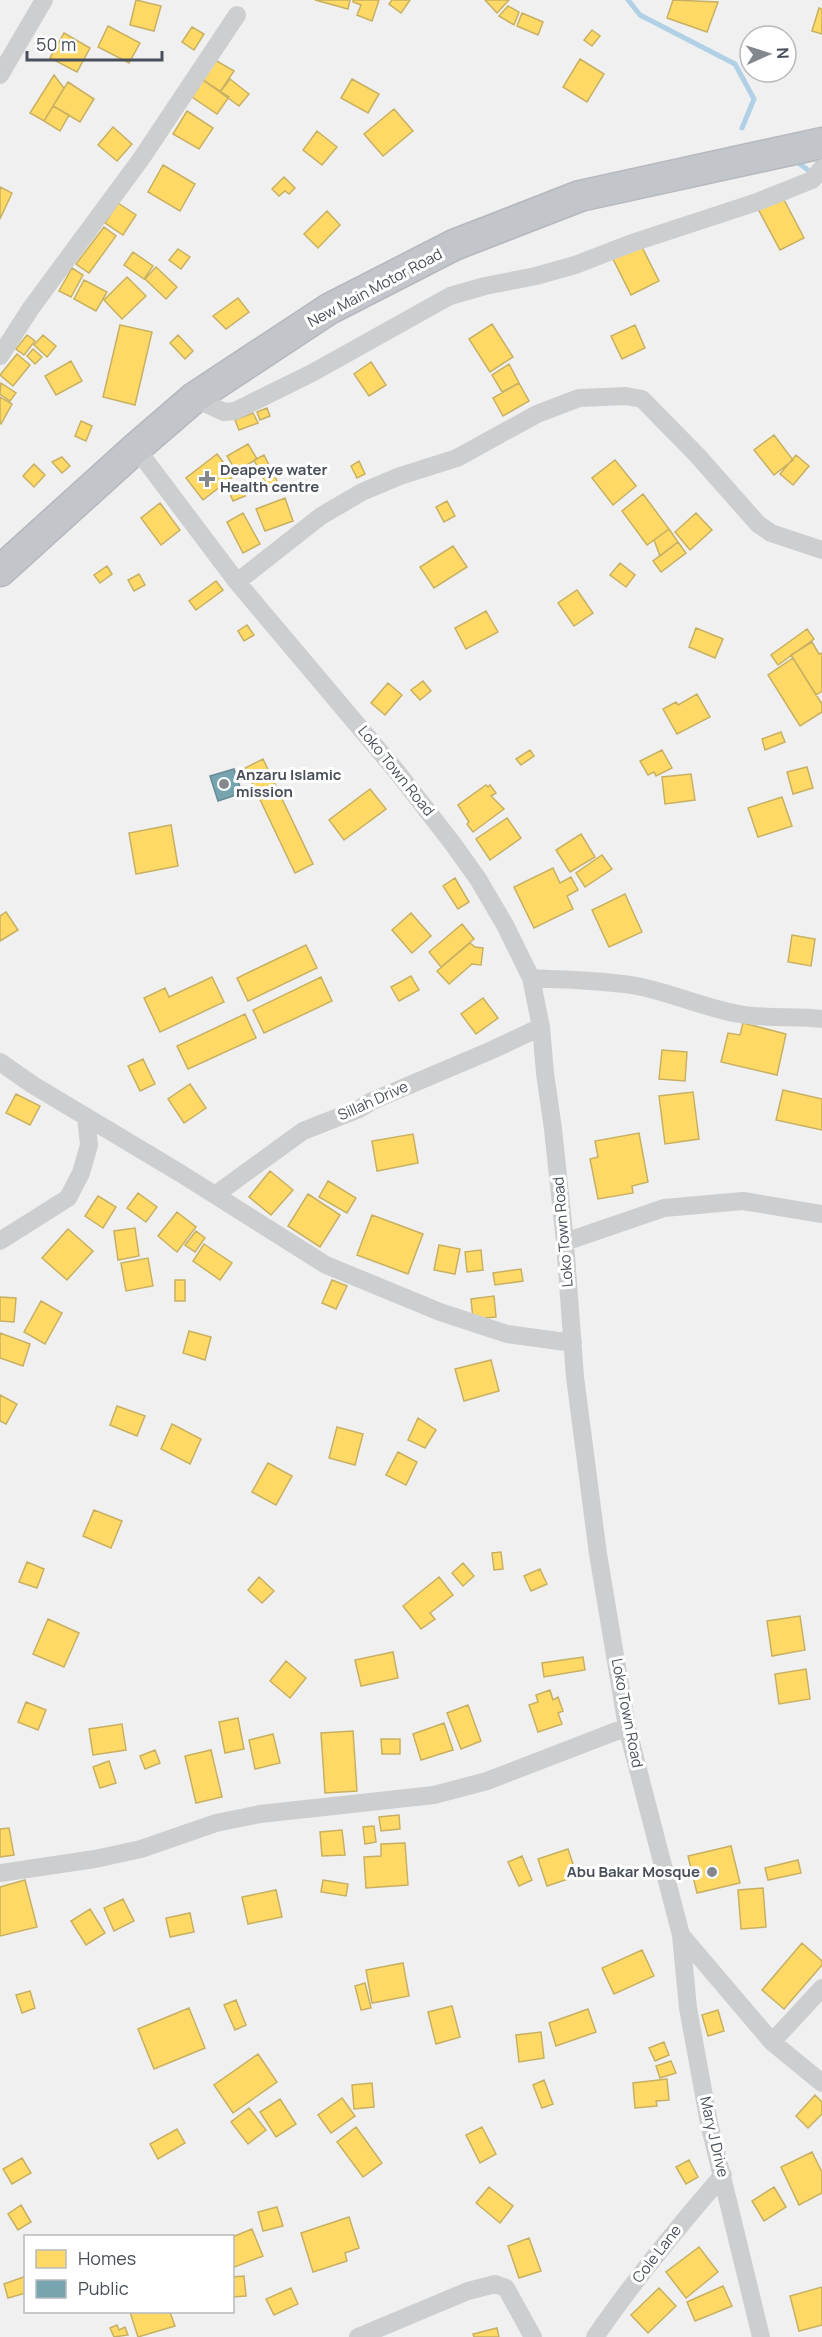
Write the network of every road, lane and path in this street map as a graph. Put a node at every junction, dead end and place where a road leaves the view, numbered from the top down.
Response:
1 (44, 0) edge
2 (237, 15) dead end
3 (0, 75) edge
4 (822, 127) edge
5 (822, 143) edge
6 (819, 181) edge
7 (0, 356) edge
8 (194, 399) junction
9 (136, 448) junction
10 (0, 549) edge
11 (822, 550) edge
12 (0, 571) edge
13 (237, 582) junction
14 (531, 978) junction
15 (822, 1019) edge
16 (541, 1027) junction
17 (0, 1062) edge
18 (86, 1117) junction
19 (215, 1195) junction
20 (822, 1214) edge
21 (0, 1241) edge
22 (565, 1242) junction
23 (573, 1343) junction
24 (627, 1727) junction
25 (0, 1873) edge
26 (681, 1935) junction
27 (822, 1988) edge
28 (772, 2042) junction
29 (822, 2083) edge
30 (723, 2175) junction
31 (358, 2337) edge
32 (533, 2337) edge
33 (595, 2337) edge
34 (761, 2337) edge

1 - 3 street
2 - 7 street
4 - 10 highway, New Main Motor Road
5 - 8 highway, New Main Motor Road
6 - 8 street
8 - 9 highway, New Main Motor Road
9 - 12 highway, New Main Motor Road
9 - 13 street, Loko Town Road
11 - 13 street
13 - 14 street, Loko Town Road
14 - 15 street
14 - 16 street, Loko Town Road
16 - 19 street, Sillah Drive
16 - 22 street, Loko Town Road
17 - 18 street
18 - 19 street
18 - 21 street
19 - 23 street
20 - 22 street
22 - 23 street, Loko Town Road
23 - 24 street, Loko Town Road
24 - 25 street
24 - 26 street, Loko Town Road
26 - 28 street, Loko Town Road
26 - 30 street, Mary J Drive
27 - 28 street
28 - 29 street, Loko Town Road
30 - 33 street, Cole Lane
30 - 34 street, Mary J Drive
31 - 32 street

